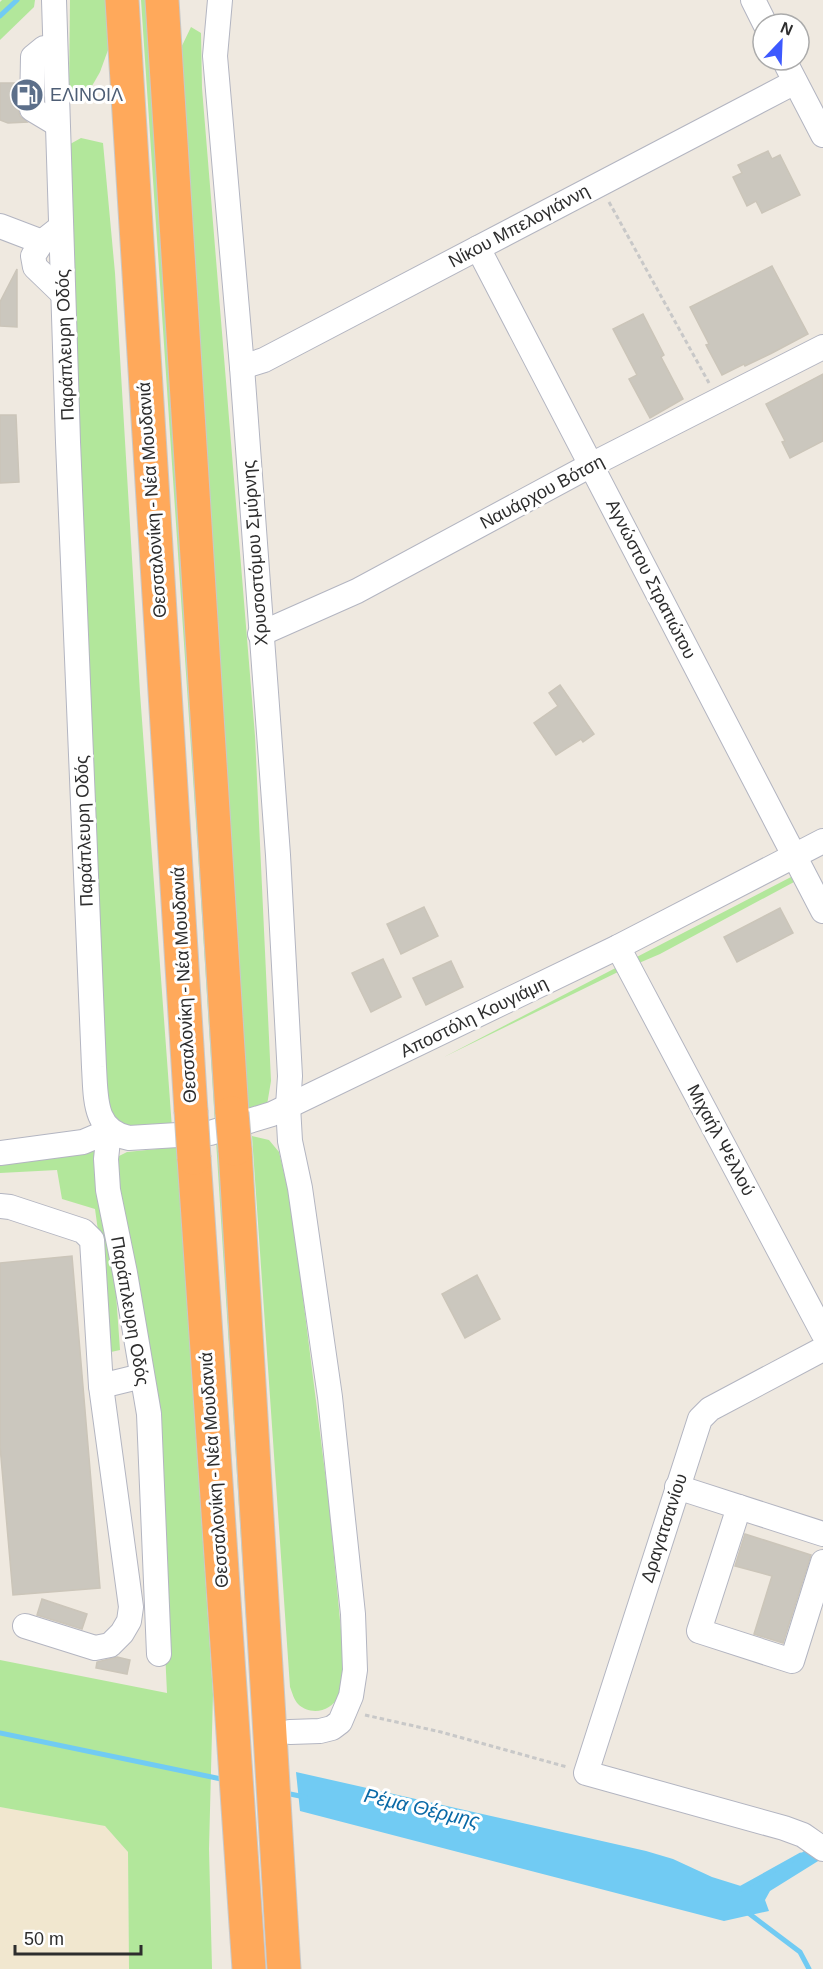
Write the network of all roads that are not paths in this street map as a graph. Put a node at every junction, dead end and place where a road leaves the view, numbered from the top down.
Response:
1 (54, 0) edge
2 (122, 0) edge
3 (162, 0) edge
4 (220, 0) edge
5 (44, 48) dead end
6 (790, 72) edge
7 (795, 82) junction
8 (57, 124) junction
9 (823, 135) edge
10 (0, 226) edge
11 (51, 234) junction
12 (478, 248) junction
13 (823, 347) edge
14 (242, 367) junction
15 (591, 465) junction
16 (260, 634) junction
17 (823, 841) edge
18 (794, 856) junction
19 (823, 911) edge
20 (618, 946) junction
21 (290, 1076) junction
22 (326, 1088) junction
23 (288, 1106) junction
24 (109, 1131) junction
25 (0, 1153) edge
26 (0, 1206) edge
27 (823, 1333) edge
28 (823, 1349) edge
29 (142, 1376) junction
30 (101, 1386) junction
31 (677, 1487) junction
32 (739, 1507) junction
33 (823, 1534) edge
34 (823, 1562) edge
35 (25, 1626) dead end
36 (159, 1654) dead end
37 (281, 1741) junction
38 (823, 1849) edge
39 (246, 1923) junction
40 (242, 1969) edge
41 (249, 1969) edge
42 (284, 1969) edge

1 - 8 street, Παράπλευρη Οδός
2 - 39 highway, Θεσσαλονίκη - Νέα Μουδανιά, bridge
3 - 37 highway, bridge
4 - 14 street, Χρυσοστόμου Σμύρνης
5 - 8 street
6 - 7 street
7 - 9 street
7 - 12 street, Νίκου Μπελογιάννη
8 - 11 street, Παράπλευρη Οδός
10 - 11 street
11 - 24 street, Παράπλευρη Οδός
12 - 14 street, Νίκου Μπελογιάννη
12 - 15 street, Αγνώστου Στρατιώτου
13 - 15 street, Ναυάρχου Βότση
14 - 16 street, Χρυσοστόμου Σμύρνης
15 - 16 street, Ναυάρχου Βότση
15 - 18 street, Αγνώστου Στρατιώτου
16 - 21 street, Χρυσοστόμου Σμύρνης
17 - 18 street, Αποστόλη Κουγιάμη
18 - 19 street, Αγνώστου Στρατιώτου
18 - 20 street, Αποστόλη Κουγιάμη
20 - 22 street, Αποστόλη Κουγιάμη
20 - 27 street, Μιχαήλ Ψελλού
21 - 22 street
21 - 23 street, Χρυσοστόμου Σμύρνης
22 - 23 street, Αποστόλη Κουγιάμη
23 - 24 street, Αποστόλη Κουγιάμη
23 - 37 street, Χρυσοστόμου Σμύρνης
24 - 25 street
24 - 29 street, Παράπλευρη Οδός
26 - 30 street
28 - 31 street, Δραγατσανίου
29 - 30 street
29 - 36 street, Παράπλευρη Οδός
30 - 35 street
31 - 32 street
31 - 38 street, Δραγατσανίου
32 - 33 street
32 - 34 street
37 - 42 highway
39 - 40 highway
39 - 41 highway, Θεσσαλονίκη - Νέα Μουδανιά

